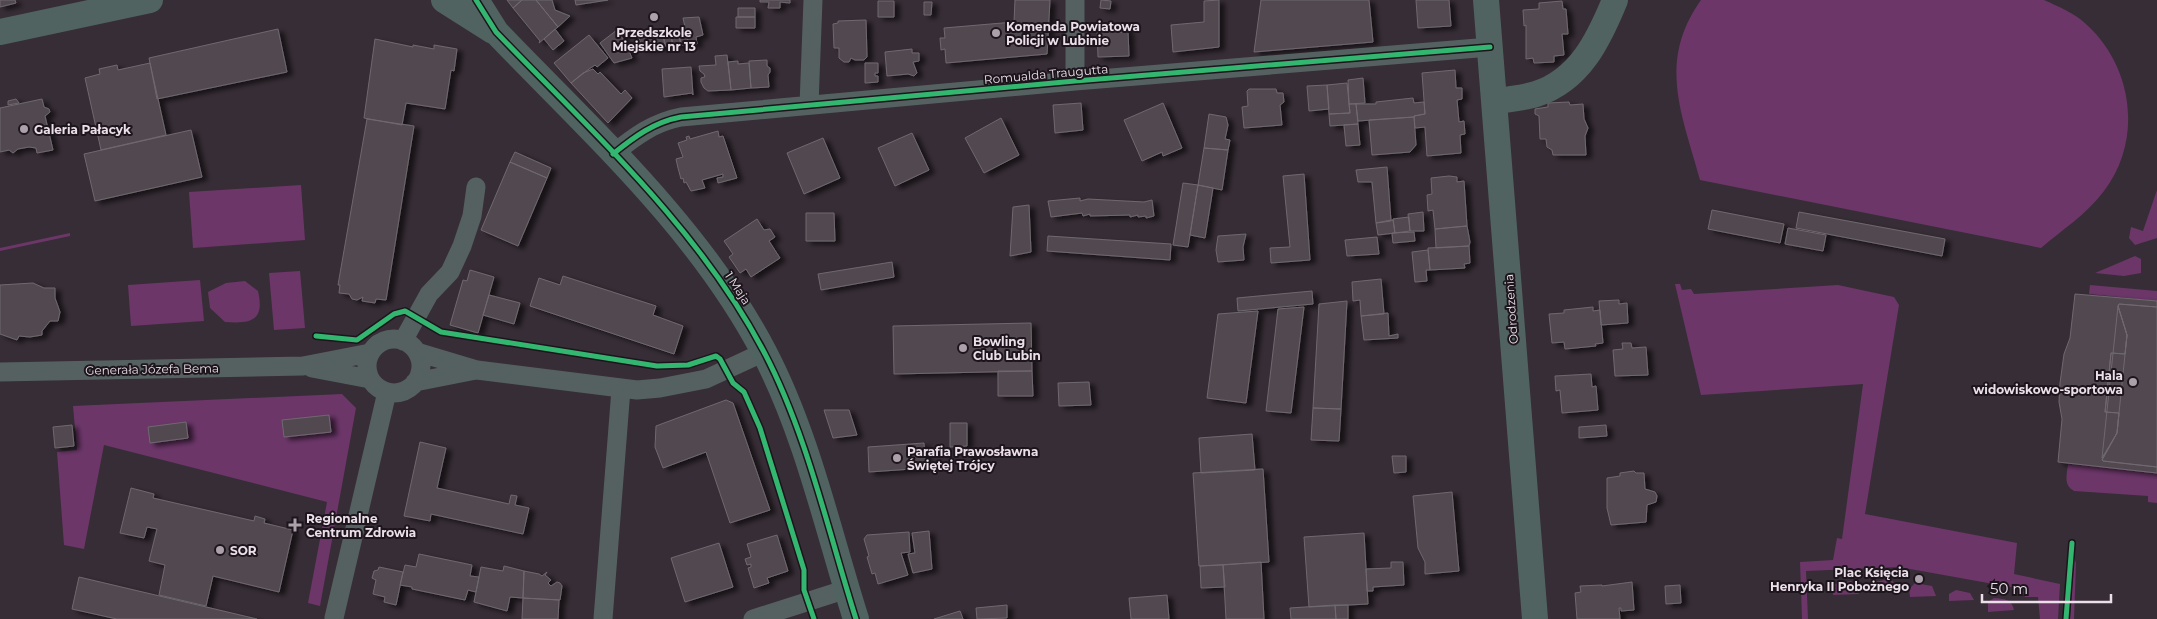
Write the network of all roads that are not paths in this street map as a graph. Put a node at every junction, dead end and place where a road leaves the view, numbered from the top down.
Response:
1 (150, 0) edge
2 (444, 0) edge
3 (476, 0) edge
4 (812, 0) edge
5 (1075, 0) edge
6 (1486, 0) edge
7 (1615, 0) edge
8 (0, 32) edge
9 (496, 32) junction
10 (1490, 47) junction
11 (1074, 81) junction
12 (1495, 102) junction
13 (809, 105) junction
14 (613, 154) junction
15 (476, 187) dead end
16 (410, 346) junction
17 (764, 352) junction
18 (370, 353) junction
19 (303, 366) junction
20 (477, 370) junction
21 (0, 372) edge
22 (370, 379) junction
23 (415, 382) junction
24 (621, 388) junction
25 (387, 392) junction
26 (847, 589) junction
27 (334, 618) edge
28 (603, 619) edge
29 (753, 619) edge
30 (856, 619) edge
31 (1535, 619) edge

1 - 8 street
2 - 9 street
3 - 9 street
4 - 13 street
5 - 11 street
6 - 10 street, Odrodzenia
7 - 12 street
9 - 14 street, 1 Maja
10 - 11 street, Romualda Traugutta
10 - 12 street, Odrodzenia
11 - 13 street, Romualda Traugutta
12 - 31 street, Odrodzenia
13 - 14 street, Romualda Traugutta
14 - 17 street, 1 Maja
15 - 16 street
16 - 18 street
16 - 20 street
16 - 23 street
17 - 24 street
17 - 26 street, 1 Maja
18 - 19 street
18 - 22 street
19 - 21 street, Generała Józefa Bema
19 - 22 street
20 - 23 street
20 - 24 street
22 - 25 street
23 - 25 street
24 - 28 street
25 - 27 street
26 - 29 street
26 - 30 street, 1 Maja

